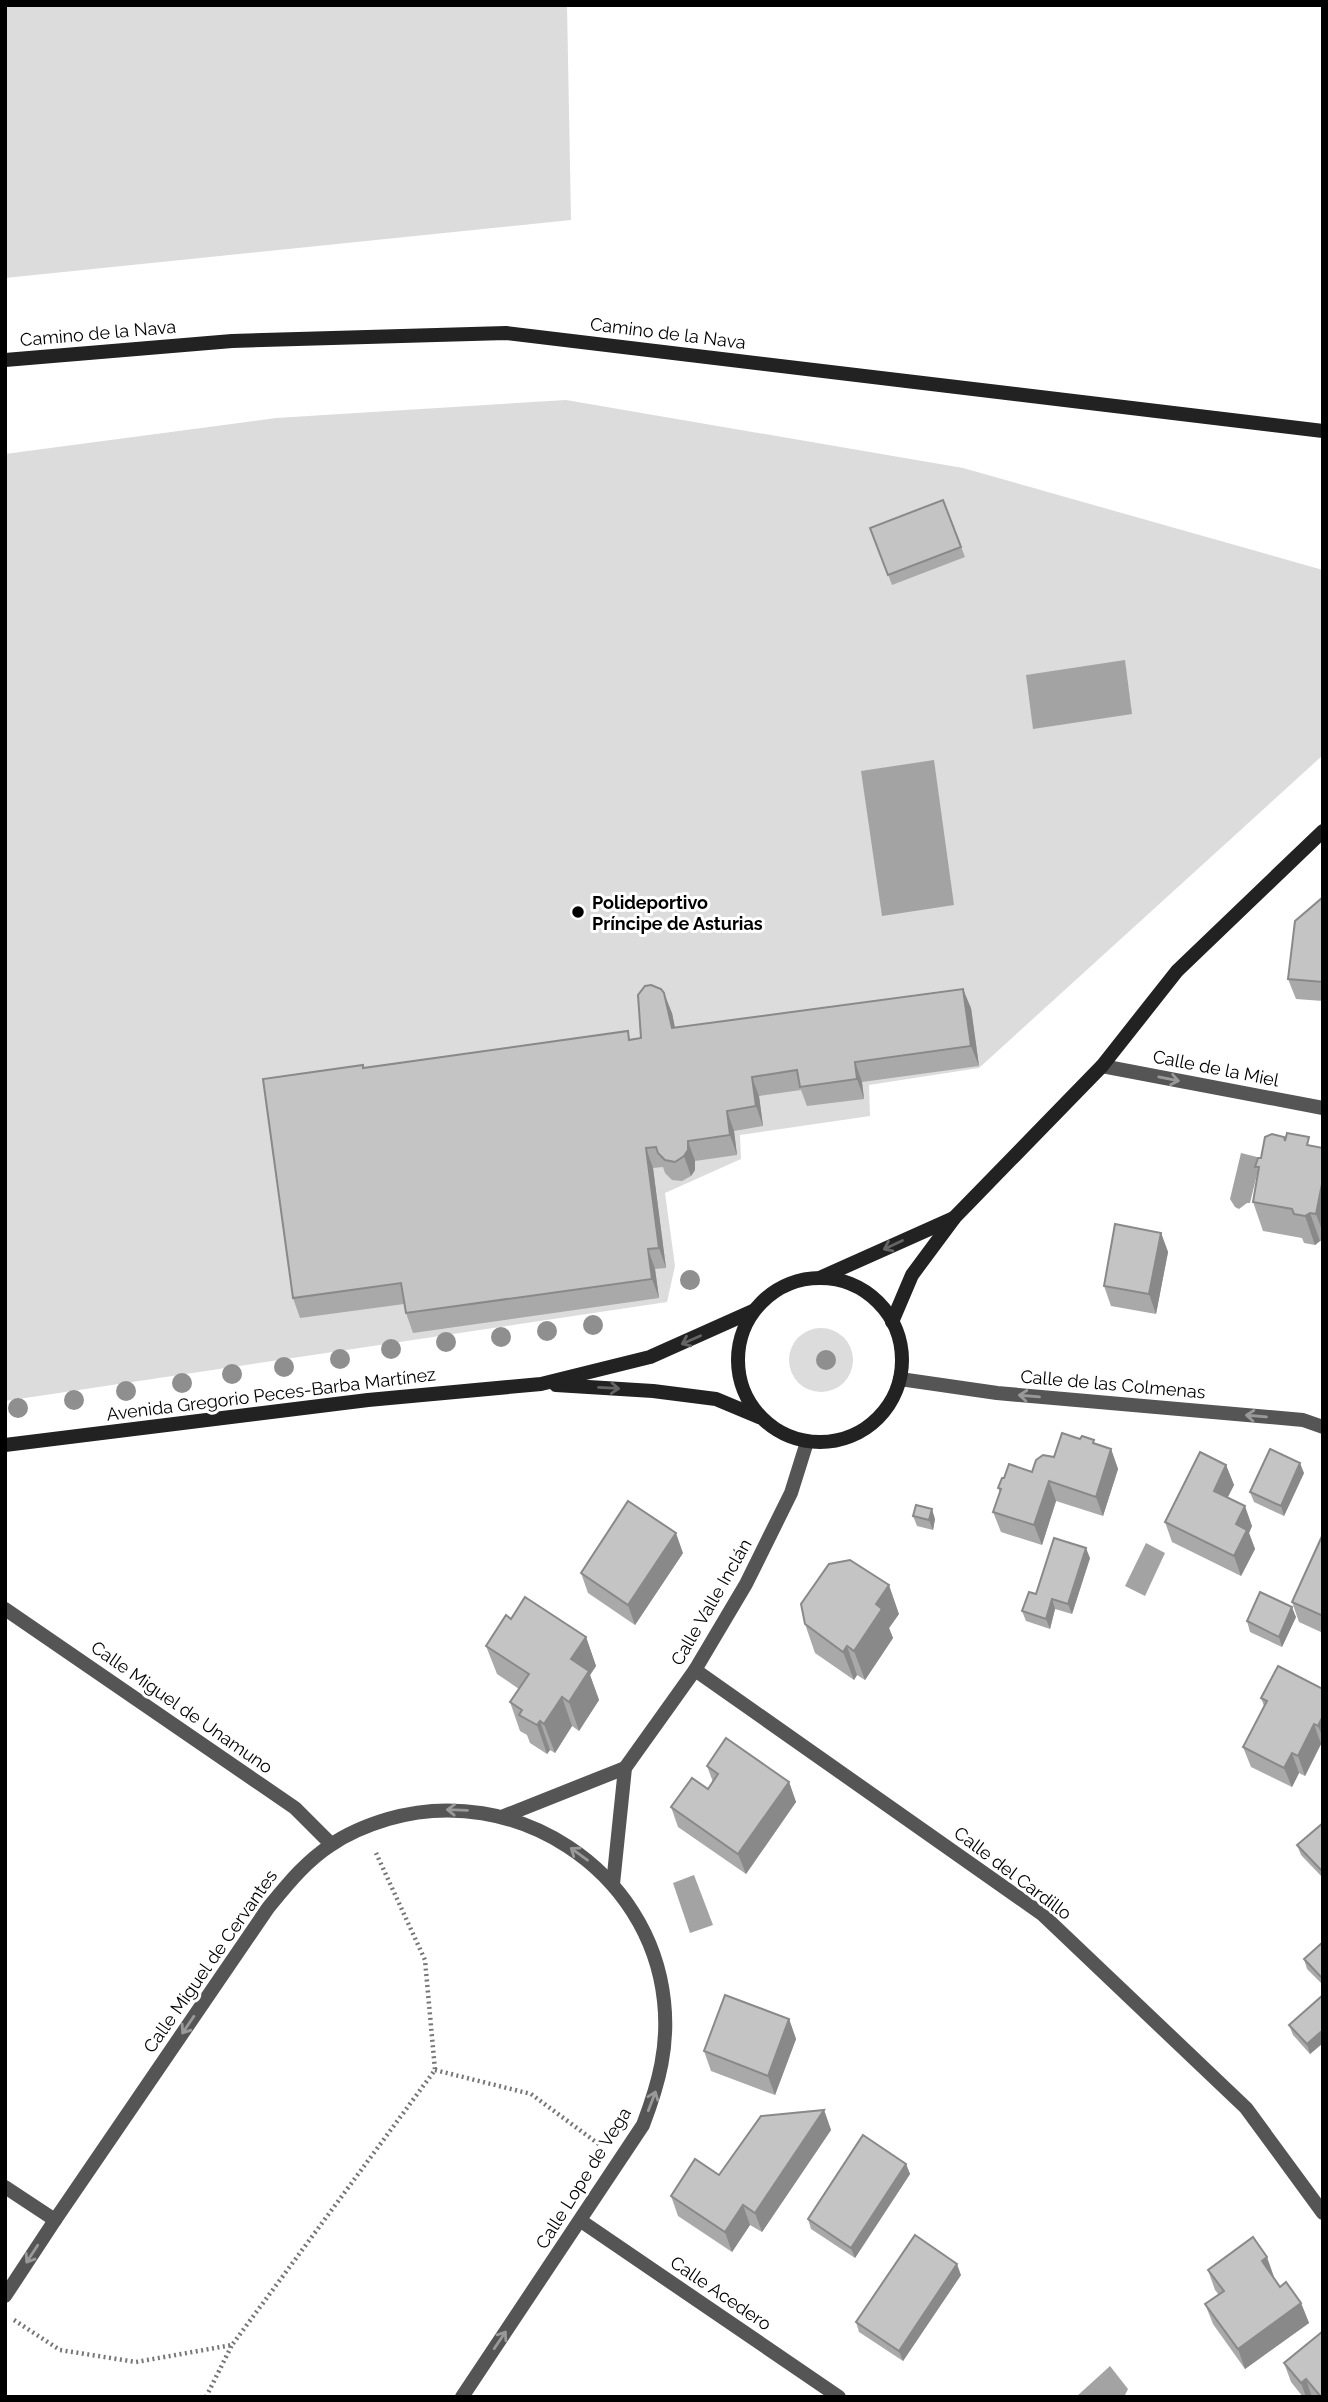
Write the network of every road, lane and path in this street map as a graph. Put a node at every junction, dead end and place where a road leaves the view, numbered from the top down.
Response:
1 (5, 360) edge
2 (1323, 431) edge
3 (1321, 834) edge
4 (1102, 1066) junction
5 (1323, 1108) edge
6 (955, 1217) junction
7 (821, 1278) junction
8 (753, 1311) junction
9 (892, 1322) junction
10 (900, 1378) junction
11 (541, 1384) junction
12 (760, 1418) junction
13 (1323, 1427) edge
14 (807, 1442) junction
15 (5, 1445) edge
16 (5, 1609) edge
17 (695, 1670) junction
18 (625, 1768) junction
19 (504, 1816) junction
20 (364, 1826) junction
21 (546, 1832) joint
22 (331, 1844) junction
23 (613, 1884) junction
24 (435, 2070) junction
25 (621, 2161) junction
26 (5, 2187) edge
27 (1323, 2213) edge
28 (55, 2220) junction
29 (581, 2221) junction
30 (5, 2296) edge
31 (5, 2314) edge
32 (232, 2344) junction
33 (206, 2397) edge
34 (462, 2397) edge
35 (839, 2397) edge

1 - 2 street, Camino de la Nava
3 - 4 street
4 -> 5 street, Calle de la Miel
4 - 6 street
6 -> 7 street
6 - 9 street
7 - 8 street
7 - 9 street
8 -> 11 street, Avenida Gregorio Peces-Barba Martínez
8 - 12 street
9 - 10 street
13 -> 10 street, Calle de las Colmenas
10 - 14 street
11 -> 12 street, Avenida Gregorio Peces-Barba Martínez
11 - 15 street, Avenida Gregorio Peces-Barba Martínez
12 - 14 street
14 - 17 street, Calle Valle Inclán
16 - 22 street, Calle Miguel de Unamuno
17 - 18 street, Calle Valle Inclán
17 - 27 street, Calle del Cardillo
18 - 19 street
18 - 23 street, Calle Valle Inclán
19 -> 20 street, Calle Miguel de Cervantes
19 - 21 street, Calle Miguel de Cervantes
20 - 22 street, Calle Miguel de Cervantes
20 - 24 path
23 -> 21 street, Calle Lope de Vega
22 -> 28 street, Calle Miguel de Cervantes
25 -> 23 street, Calle Lope de Vega
24 - 25 path
24 - 32 path
25 - 29 street, Calle Lope de Vega
26 - 28 street
28 -> 30 street, Calle Miguel de Cervantes
34 -> 29 street, Calle Lope de Vega
29 - 35 street, Calle Acedero
31 - 32 path
32 - 33 path

